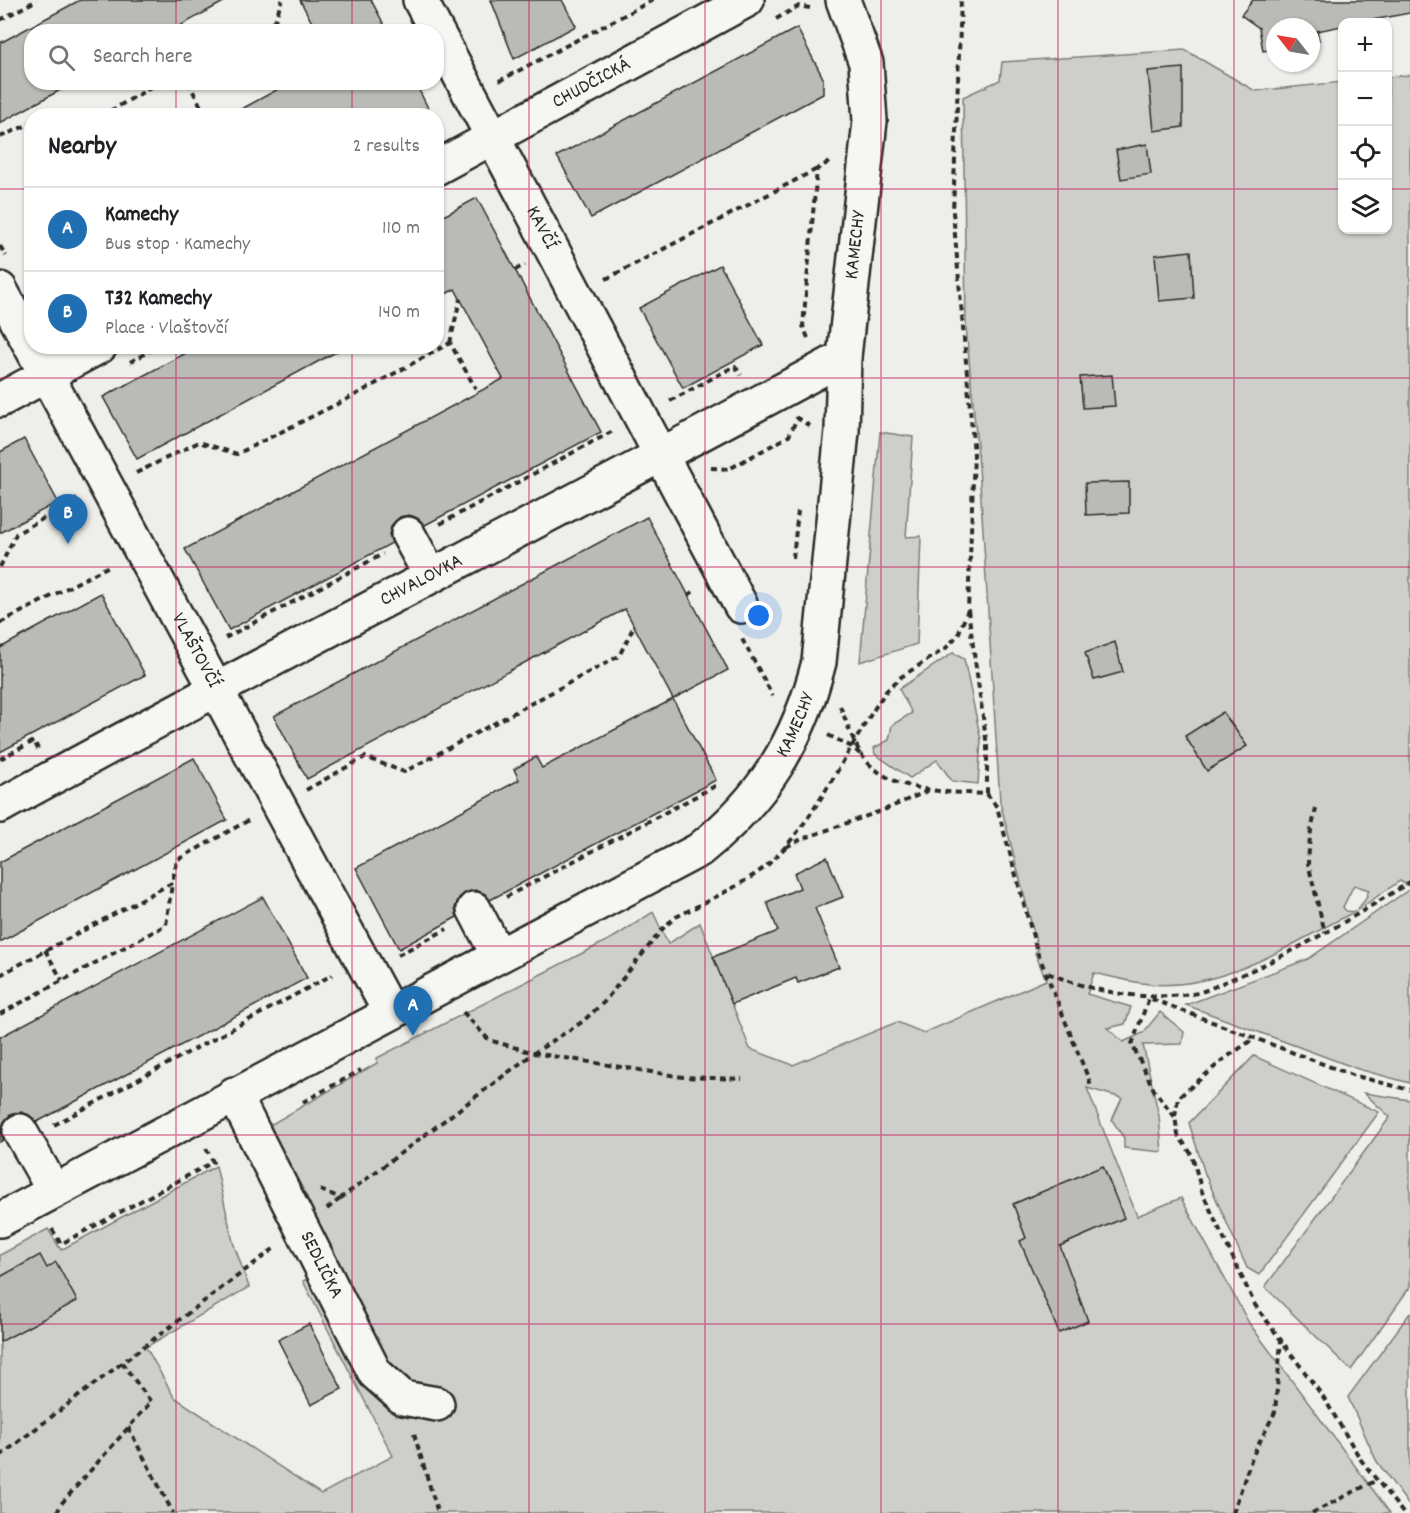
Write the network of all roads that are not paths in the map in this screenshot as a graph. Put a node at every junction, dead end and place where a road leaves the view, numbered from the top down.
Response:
1 (420, 0) edge
2 (839, 4) edge
3 (748, 7) edge
4 (433, 24) edge
5 (444, 45) edge
6 (493, 138) junction
7 (444, 164) edge
8 (0, 289) edge
9 (24, 334) edge
10 (35, 354) edge
11 (85, 354) edge
12 (844, 357) junction
13 (46, 375) junction
14 (0, 400) edge
15 (668, 470) junction
16 (409, 537) road end
17 (431, 576) junction
18 (739, 618) road end
19 (216, 687) junction
20 (0, 806) edge
21 (475, 911) road end
22 (498, 956) junction
23 (390, 1012) junction
24 (234, 1094) junction
25 (23, 1136) road end
26 (54, 1191) junction
27 (0, 1220) edge
28 (437, 1404) dead end

1 - 4 street, KAVČÍ
2 - 12 street, KAMECHY
3 - 6 street, CHUDČICKÁ
5 - 6 street, KAVČÍ
6 - 7 street, CHUDČICKÁ
6 - 15 street, KAVČÍ
8 - 9 street, VLAŠTOVČÍ
10 - 13 street, VLAŠTOVČÍ
11 - 13 street
12 - 15 street, CHVALOVKA
12 - 22 street, KAMECHY
13 - 14 street
13 - 19 street, VLAŠTOVČÍ
15 - 17 street, CHVALOVKA
15 - 18 street, KAVČÍ
16 - 17 street
17 - 19 street, CHVALOVKA
19 - 20 street, CHVALOVKA
19 - 23 street, VLAŠTOVČÍ
21 - 22 street
22 - 23 street, KAMECHY
23 - 24 street, KAMECHY
24 - 26 street, KAMECHY
24 - 28 street, SEDLIČKA
25 - 26 street
26 - 27 street, KAMECHY

